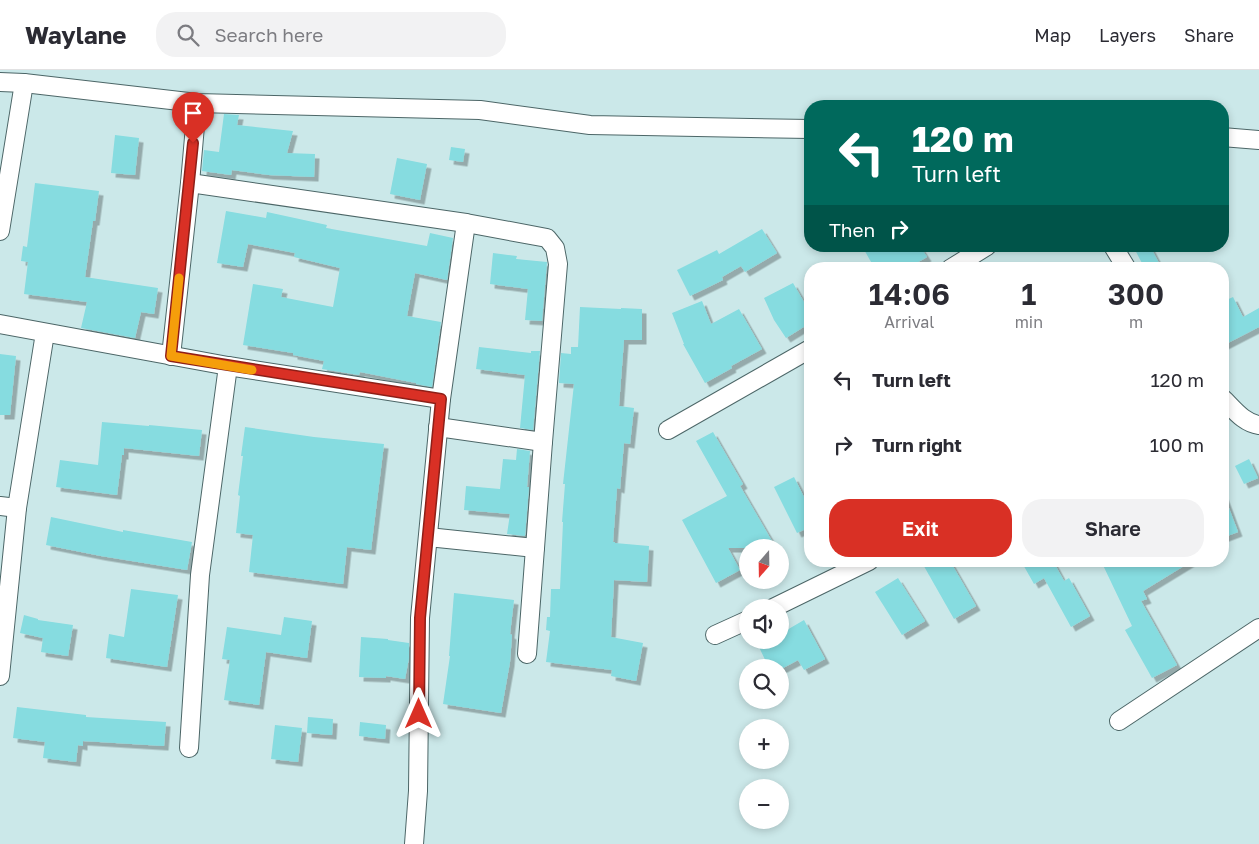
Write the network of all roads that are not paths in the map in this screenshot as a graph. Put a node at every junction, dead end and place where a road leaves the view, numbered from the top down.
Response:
1 (0, 82) edge
2 (24, 83) junction
3 (197, 103) junction
4 (804, 128) edge
5 (1229, 138) edge
6 (1259, 140) edge
7 (190, 183) junction
8 (466, 223) junction
9 (0, 231) edge
10 (977, 252) edge
11 (961, 262) edge
12 (0, 324) edge
13 (44, 333) junction
14 (804, 352) edge
15 (171, 356) junction
16 (228, 366) junction
17 (441, 399) junction
18 (1229, 405) edge
19 (1259, 425) edge
20 (438, 427) junction
21 (668, 430) dead end
22 (543, 442) junction
23 (9, 507) edge
24 (428, 537) junction
25 (535, 548) junction
26 (857, 567) edge
27 (789, 600) edge
28 (739, 624) edge
29 (1259, 628) edge
30 (715, 636) dead end
31 (527, 654) dead end
32 (0, 676) edge
33 (1119, 721) dead end
34 (190, 748) dead end
35 (414, 844) edge

1 - 2 street
2 - 3 street
2 - 9 street
3 - 4 street
3 - 7 street
5 - 6 street
7 - 8 street
7 - 15 street
8 - 17 street
8 - 22 street
10 - 11 street
12 - 13 street
13 - 15 street
13 - 23 street
14 - 21 street
15 - 16 street
16 - 17 street
16 - 34 street
17 - 20 street
18 - 19 street
20 - 22 street
20 - 24 street
22 - 25 street
23 - 32 street
24 - 25 street
24 - 35 street
25 - 31 street
26 - 27 street
28 - 30 street
29 - 33 street

